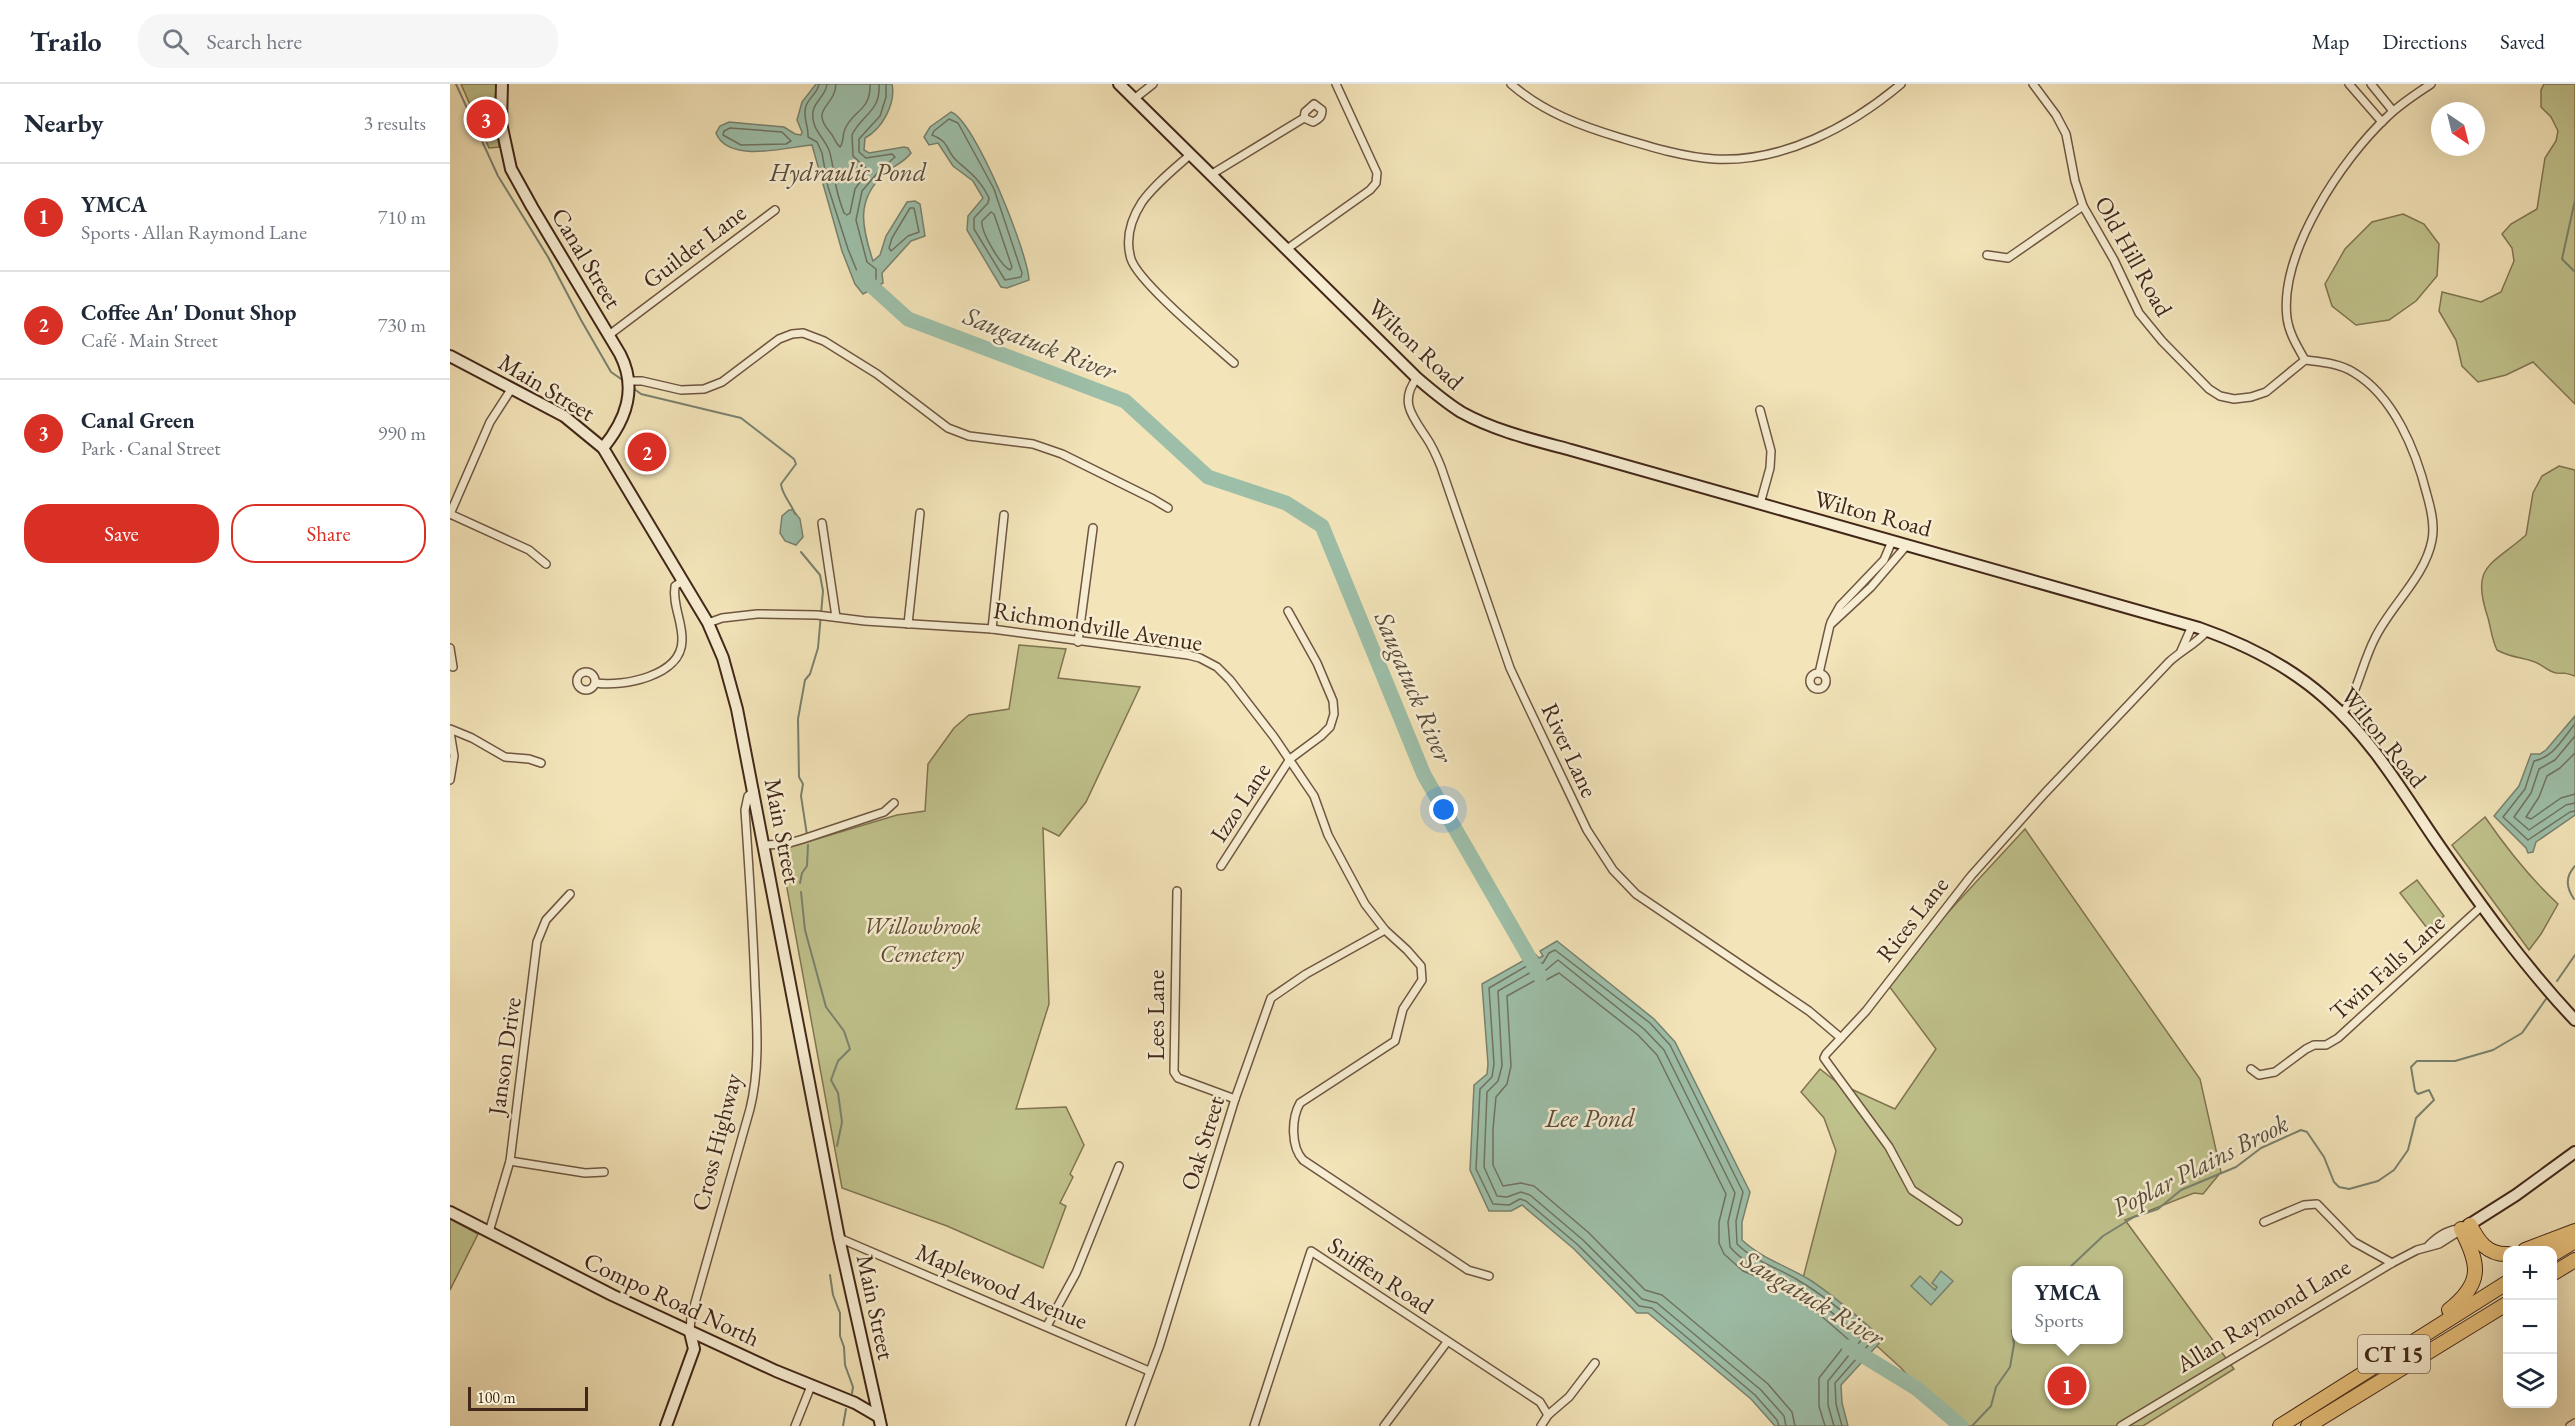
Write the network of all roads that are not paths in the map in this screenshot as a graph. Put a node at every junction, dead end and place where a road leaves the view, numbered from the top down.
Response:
1 (502, 84) edge
2 (1119, 84) edge
3 (1154, 84) edge
4 (1336, 84) edge
5 (1511, 84) edge
6 (1900, 84) edge
7 (2033, 84) edge
8 (2044, 84) edge
9 (2349, 84) edge
10 (2371, 84) edge
11 (2431, 84) edge
12 (2038, 91) junction
13 (1134, 99) junction
14 (2393, 111) junction
15 (1304, 118) dead end
16 (2382, 122) junction
17 (1191, 154) junction
18 (1212, 174) junction
19 (2083, 207) junction
20 (775, 210) dead end
21 (1287, 249) junction
22 (1987, 255) dead end
23 (609, 335) junction
24 (450, 356) edge
25 (2305, 360) junction
26 (1234, 363) dead end
27 (1417, 378) junction
28 (629, 381) junction
29 (512, 388) junction
30 (1760, 410) dead end
31 (603, 448) junction
32 (1760, 504) junction
33 (1168, 508) dead end
34 (920, 513) dead end
35 (450, 514) edge
36 (1004, 515) dead end
37 (822, 523) dead end
38 (1093, 528) dead end
39 (1892, 541) junction
40 (1907, 545) junction
41 (546, 564) dead end
42 (682, 581) junction
43 (1288, 611) dead end
44 (836, 617) junction
45 (708, 623) junction
46 (908, 624) junction
47 (1830, 625) junction
48 (2192, 626) junction
49 (992, 628) junction
50 (2207, 631) junction
51 (1078, 642) junction
52 (450, 648) edge
53 (2181, 651) junction
54 (453, 667) dead end
55 (1819, 673) dead end
56 (596, 682) dead end
57 (2342, 714) junction
58 (450, 731) edge
59 (1290, 759) junction
60 (541, 763) dead end
61 (450, 780) edge
62 (754, 791) junction
63 (894, 803) dead end
64 (765, 845) junction
65 (1221, 866) dead end
66 (1177, 891) dead end
67 (570, 894) dead end
68 (2482, 906) junction
69 (1385, 930) junction
70 (2575, 1020) edge
71 (1841, 1038) junction
72 (2252, 1069) dead end
73 (1236, 1099) junction
74 (2575, 1152) edge
75 (510, 1161) junction
76 (1119, 1166) dead end
77 (604, 1172) dead end
78 (450, 1212) edge
79 (1958, 1221) dead end
80 (2264, 1222) dead end
81 (2466, 1227) junction
82 (2575, 1231) edge
83 (489, 1232) junction
84 (840, 1238) junction
85 (2575, 1241) edge
86 (2538, 1246) edge
87 (2557, 1252) edge
88 (2503, 1254) edge
89 (2575, 1260) edge
90 (2392, 1263) junction
91 (2557, 1271) edge
92 (1490, 1276) dead end
93 (2503, 1285) edge
94 (2503, 1306) edge
95 (1047, 1326) junction
96 (690, 1332) junction
97 (1447, 1342) junction
98 (1595, 1363) dead end
99 (1149, 1371) junction
100 (811, 1386) junction
101 (2323, 1399) junction
102 (1548, 1414) junction
103 (880, 1422) edge
104 (2575, 1423) edge
105 (666, 1426) edge
106 (795, 1426) edge
107 (890, 1426) edge
108 (1130, 1426) edge
109 (1254, 1426) edge
110 (1384, 1426) edge
111 (1541, 1426) edge
112 (2121, 1426) edge
113 (2280, 1426) edge
114 (2308, 1426) edge
115 (2570, 1426) edge

1 - 23 main road, Canal Street
2 - 13 main road, Wilton Road
3 - 13 street
4 - 21 street
5 - 6 street
7 - 12 street, Old Hill Road
8 - 12 street
9 - 16 street
10 - 14 street
11 - 14 street
12 - 19 street, Old Hill Road
13 - 17 main road, Wilton Road
14 - 16 street
15 - 18 street
16 - 25 street
17 - 18 main road, Wilton Road
17 - 26 street
18 - 21 main road, Wilton Road
19 - 22 street
19 - 25 street, Old Hill Road
20 - 23 street, Guilder Lane
21 - 27 main road, Wilton Road
23 - 28 main road, Canal Street
24 - 29 main road, Main Street
25 - 57 street
27 - 32 main road, Wilton Road
27 - 71 street, River Lane
28 - 31 main road, Canal Street
28 - 33 street
29 - 31 main road, Main Street
29 - 35 street
30 - 32 street
31 - 42 main road, Main Street
32 - 39 main road, Wilton Road
34 - 46 street
35 - 41 street
36 - 49 street
37 - 44 street
38 - 51 street
39 - 40 main road, Wilton Road
39 - 47 street
40 - 47 street
40 - 48 main road, Wilton Road
42 - 45 main road, Main Street
42 - 56 street
43 - 59 street
44 - 45 street, Richmondville Avenue
44 - 46 street, Richmondville Avenue
45 - 62 main road, Main Street
46 - 49 street, Richmondville Avenue
47 - 55 street
48 - 50 main road, Wilton Road
48 - 53 street, Rices Lane
49 - 51 street, Richmondville Avenue
50 - 53 street, Rices Lane
50 - 57 main road, Wilton Road
51 - 59 street, Richmondville Avenue
52 - 54 street
53 - 71 street, Rices Lane
57 - 68 main road, Wilton Road
58 - 60 street
58 - 61 street
59 - 65 street, Izzo Lane
59 - 69 street, Richmondville Avenue
62 - 64 main road, Main Street
62 - 96 street, Cross Highway
63 - 64 street
64 - 84 main road, Main Street
66 - 73 street, Lees Lane
67 - 75 street, Janson Drive
68 - 70 main road, Wilton Road
68 - 72 street, Twin Falls Lane
69 - 73 street, Oak Street
69 - 92 street, Richmondville Avenue
71 - 79 street, Rices Lane
73 - 99 street, Oak Street
74 - 81 main road, Allan Raymond Lane
75 - 77 street
75 - 83 street, Janson Drive
76 - 95 street
78 - 83 main road, Compo Road North
80 - 90 street
81 - 88 highway
81 - 90 street, Allan Raymond Lane
81 - 101 highway
82 - 86 highway
83 - 96 main road, Compo Road North
84 - 95 street, Maplewood Avenue
84 - 103 main road, Main Street
85 - 87 highway
89 - 91 highway
90 - 112 street, Allan Raymond Lane
93 - 101 highway, CT 15
94 - 114 highway, CT 15
95 - 99 street, Maplewood Avenue
96 - 100 main road, Compo Road North
96 - 105 main road, Cross Highway
97 - 102 street, Sniffen Road
97 - 109 street, Sniffen Road
97 - 110 street
98 - 102 street
99 - 108 street, Oak Street
100 - 103 main road, Compo Road North
100 - 106 street
101 - 113 highway, CT 15
102 - 111 street
103 - 107 street
104 - 115 street

